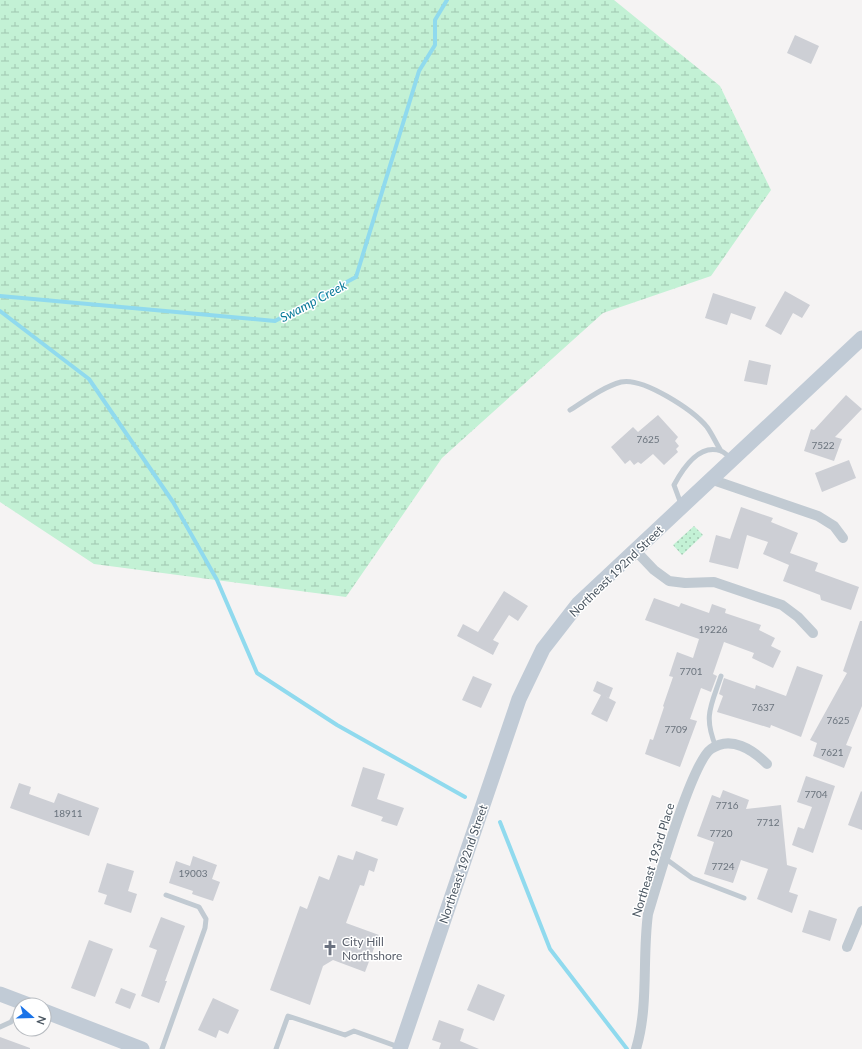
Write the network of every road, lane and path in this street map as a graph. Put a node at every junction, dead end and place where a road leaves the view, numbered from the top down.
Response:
1 (862, 338) edge
2 (570, 410) dead end
3 (721, 451) junction
4 (733, 460) junction
5 (712, 480) junction
6 (682, 507) junction
7 (843, 538) dead end
8 (635, 550) junction
9 (814, 633) dead end
10 (721, 676) dead end
11 (716, 747) junction
12 (767, 764) dead end
13 (666, 859) junction
14 (166, 895) dead end
15 (744, 898) dead end
16 (862, 911) edge
17 (847, 947) dead end
18 (0, 994) edge
19 (12, 1000) edge
20 (52, 1014) edge
21 (12, 1021) edge
22 (0, 1027) edge
23 (122, 1045) edge
24 (637, 1047) edge
25 (400, 1048) edge
26 (142, 1049) edge
27 (162, 1049) edge
28 (276, 1049) edge

1 - 4 street, Northeast 192nd Street
2 - 3 lane
3 - 4 lane
3 - 6 lane
4 - 5 street, Northeast 192nd Street
5 - 6 street, Northeast 192nd Street
5 - 7 street
6 - 8 street, Northeast 192nd Street
8 - 9 street
8 - 25 street, Northeast 192nd Street
10 - 11 lane
11 - 12 street
11 - 13 street, Northeast 193rd Place
13 - 15 lane
13 - 24 street, Northeast 193rd Place
14 - 27 lane
16 - 17 street
18 - 19 street
20 - 23 street
21 - 22 lane
23 - 26 street
25 - 28 lane

